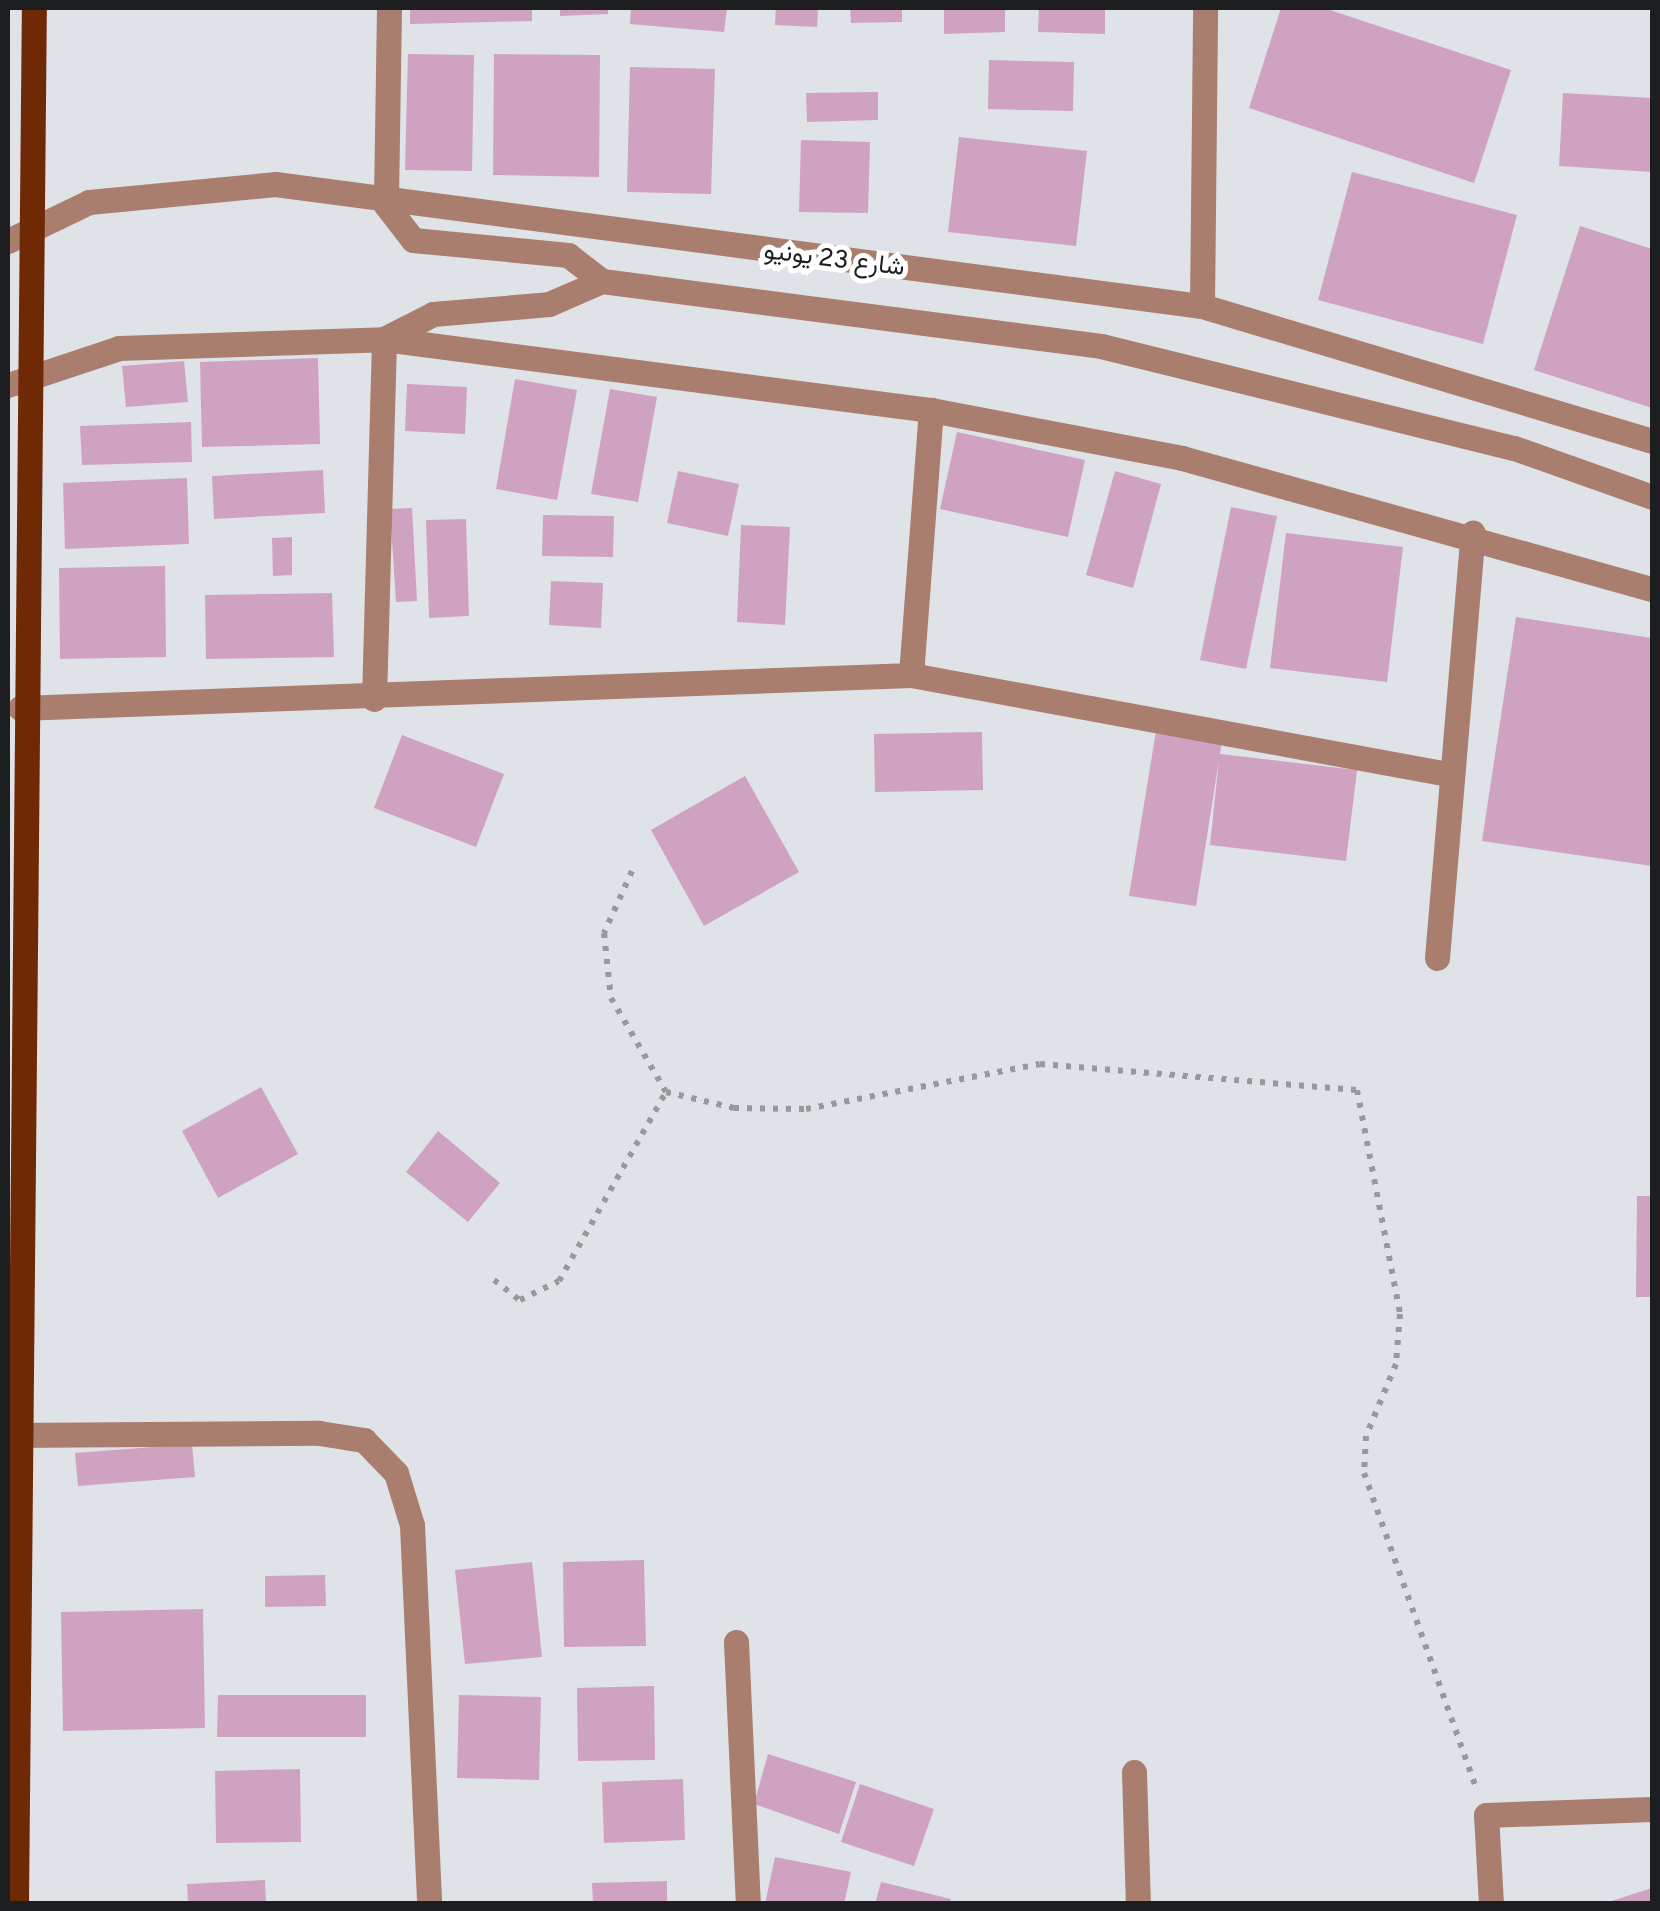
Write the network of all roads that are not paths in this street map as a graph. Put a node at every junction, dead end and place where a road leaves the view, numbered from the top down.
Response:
1 (34, 8) edge
2 (388, 8) edge
3 (1204, 8) edge
4 (386, 205) junction
5 (18, 236) edge
6 (602, 282) junction
7 (1202, 306) junction
8 (384, 339) junction
9 (17, 381) edge
10 (931, 410) junction
11 (1652, 441) edge
12 (1652, 497) edge
13 (1473, 533) junction
14 (1652, 590) edge
15 (911, 675) junction
16 (374, 699) junction
17 (20, 708) junction
18 (1448, 774) junction
19 (1437, 958) dead end
20 (13, 1435) edge
21 (736, 1642) dead end
22 (1134, 1772) dead end
23 (1652, 1809) edge
24 (16, 1904) edge
25 (429, 1904) edge
26 (748, 1904) edge
27 (1138, 1904) edge
28 (1492, 1904) edge

1 - 5 main road
2 - 4 street
3 - 7 street
4 - 5 street, شارع 23 يونيو
4 - 6 street
4 - 7 street, شارع 23 يونيو
5 - 9 main road
6 - 8 street
6 - 12 street
7 - 11 street, شارع 23 يونيو
8 - 9 street
8 - 10 street
8 - 16 street
9 - 17 main road
10 - 13 street
10 - 15 street
13 - 14 street
13 - 18 street
15 - 16 street
15 - 18 street
16 - 17 street
17 - 20 main road
18 - 19 street
20 - 24 main road
20 - 25 street
21 - 26 street
22 - 27 street
23 - 28 street

